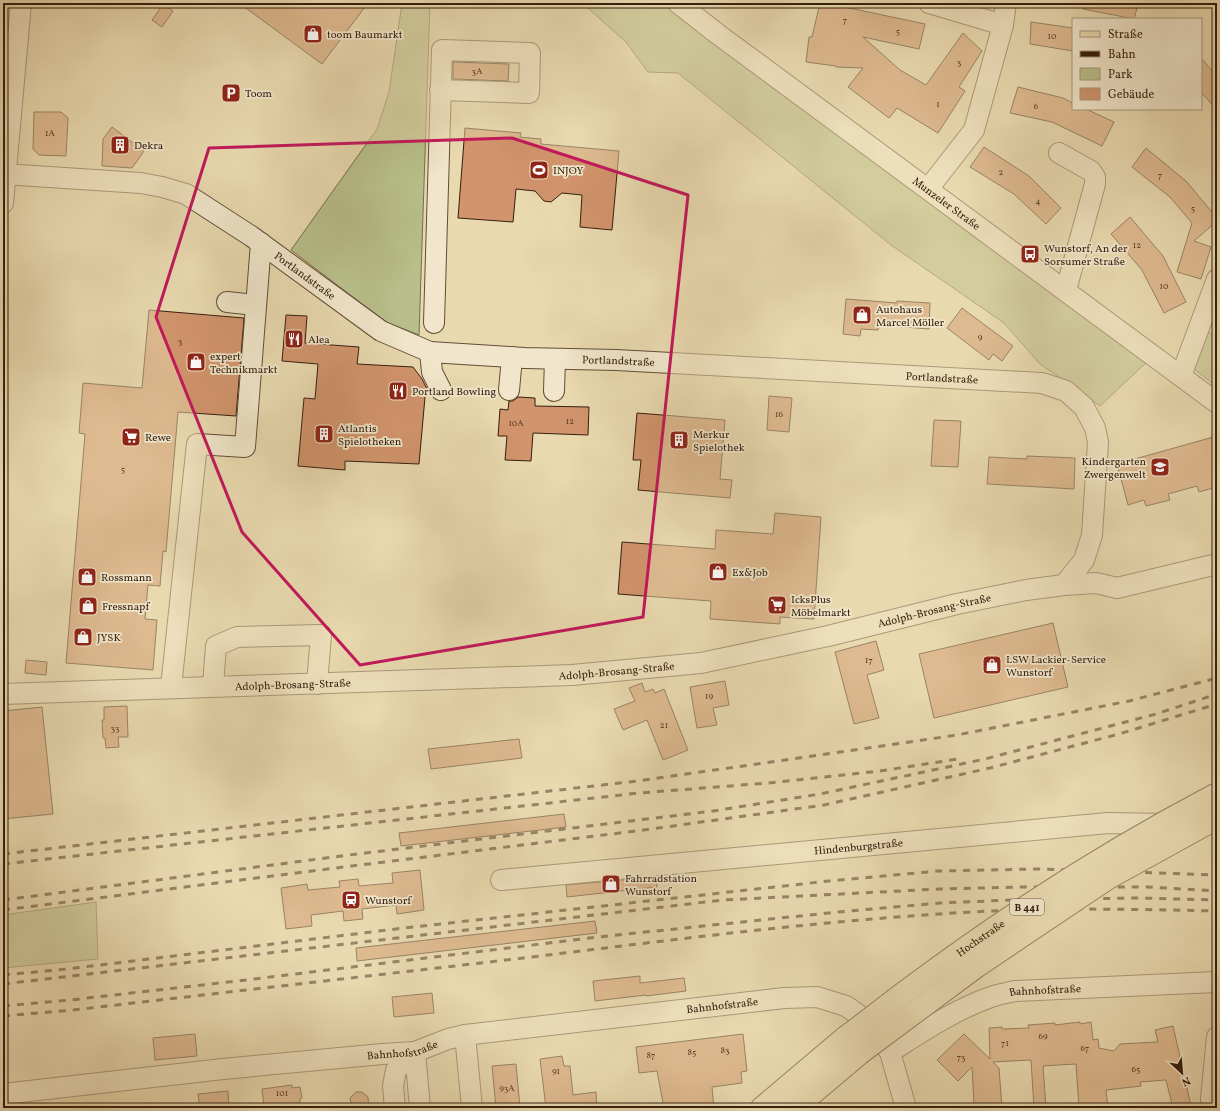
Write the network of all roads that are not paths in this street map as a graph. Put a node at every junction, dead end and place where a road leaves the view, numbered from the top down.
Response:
1 (21, 3) edge
2 (678, 3) edge
3 (929, 3) edge
4 (1006, 3) edge
5 (1003, 24) junction
6 (440, 90) junction
7 (1059, 153) dead end
8 (4, 174) edge
9 (928, 189) junction
10 (3, 203) edge
11 (262, 243) junction
12 (1217, 279) edge
13 (1066, 290) junction
14 (227, 302) dead end
15 (256, 305) junction
16 (434, 323) dead end
17 (1210, 325) edge
18 (430, 352) junction
19 (512, 357) junction
20 (555, 359) junction
21 (1181, 376) junction
22 (441, 390) dead end
23 (509, 390) dead end
24 (554, 391) dead end
25 (1217, 403) edge
26 (1217, 564) edge
27 (1064, 585) junction
28 (317, 684) junction
29 (213, 686) junction
30 (171, 687) junction
31 (3, 694) edge
32 (1217, 794) edge
33 (1217, 818) edge
34 (1217, 829) edge
35 (501, 880) dead end
36 (1217, 982) edge
37 (465, 1035) junction
38 (1217, 1037) edge
39 (853, 1045) junction
40 (415, 1052) junction
41 (890, 1052) junction
42 (3, 1094) edge
43 (395, 1108) edge
44 (420, 1108) edge
45 (472, 1108) edge
46 (762, 1108) edge
47 (795, 1108) edge
48 (906, 1108) edge
49 (1212, 1108) edge

1 - 8 street
2 - 9 street, Munzeler Straße
3 - 5 street
4 - 5 street
5 - 9 street
6 - 6 street
6 - 16 street
7 - 13 street
8 - 10 street
8 - 11 street, Portlandstraße
9 - 13 street, Munzeler Straße
11 - 15 street
11 - 18 street, Portlandstraße
12 - 17 street
13 - 21 street, Munzeler Straße
14 - 15 street
15 - 30 street
17 - 21 street
18 - 19 street, Portlandstraße
18 - 22 street
19 - 20 street, Portlandstraße
19 - 23 street
20 - 24 street
20 - 27 street, Portlandstraße
21 - 25 street, Munzeler Straße
26 - 27 street, Adolph-Brosang-Straße
27 - 28 street, Adolph-Brosang-Straße
28 - 29 street, Adolph-Brosang-Straße
28 - 29 street
29 - 30 street, Adolph-Brosang-Straße
30 - 31 street, Adolph-Brosang-Straße
32 - 39 main road, Hochstraße / B 441, bridge
33 - 39 main road, Hochstraße / B 441, bridge
34 - 35 street, Hindenburgstraße
36 - 41 street, Bahnhofstraße
37 - 40 street, Bahnhofstraße
37 - 41 street, Bahnhofstraße
37 - 45 street
38 - 49 street
39 - 46 main road, Hochstraße / B 441
39 - 47 main road, Hochstraße / B 441
40 - 42 street, Bahnhofstraße
40 - 43 street
40 - 44 street
41 - 48 street

